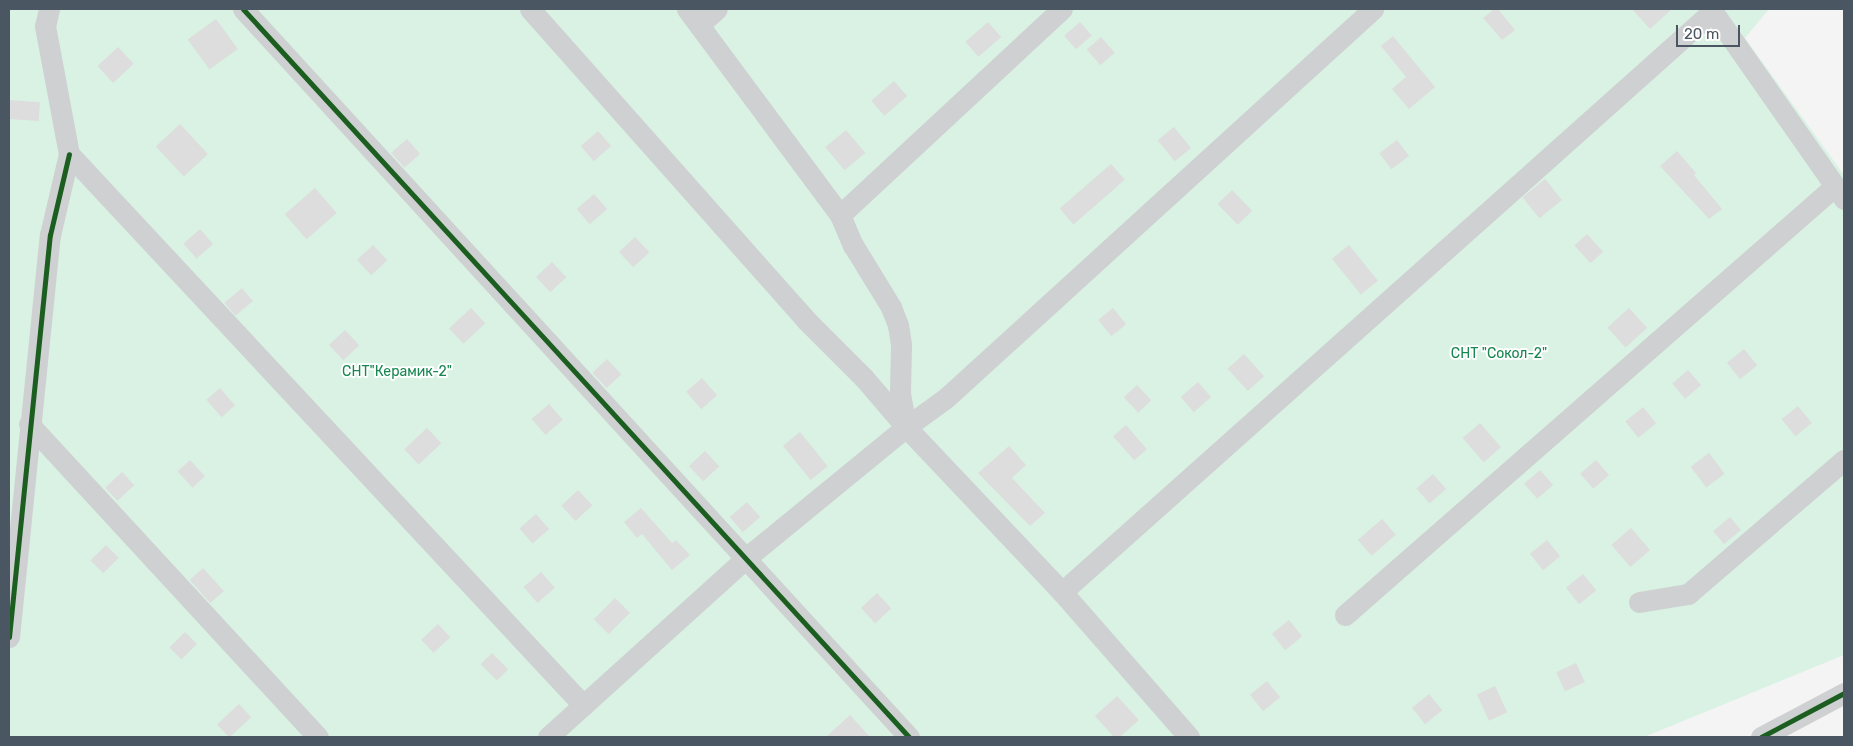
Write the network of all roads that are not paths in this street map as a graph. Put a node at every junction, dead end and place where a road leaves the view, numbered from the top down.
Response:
1 (49, 9) edge
2 (243, 9) edge
3 (530, 9) edge
4 (718, 9) edge
5 (1062, 9) edge
6 (1373, 9) edge
7 (1712, 10) edge
8 (693, 17) edge
9 (69, 154) junction
10 (1840, 192) edge
11 (840, 215) junction
12 (29, 424) junction
13 (906, 427) junction
14 (1844, 460) edge
15 (746, 558) junction
16 (1062, 592) junction
17 (1639, 602) dead end
18 (1345, 615) dead end
19 (9, 637) edge
20 (1844, 693) edge
21 (583, 705) junction
22 (318, 737) edge
23 (548, 737) edge
24 (909, 737) edge
25 (1189, 737) edge
26 (1761, 737) edge

1 - 9 street
2 - 15 street
3 - 13 street
4 - 8 street
5 - 11 street
6 - 13 street
7 - 10 street
7 - 16 street
8 - 11 street
9 - 12 street
9 - 21 street
10 - 18 street
11 - 13 street
12 - 19 street
12 - 22 street
13 - 15 street
13 - 16 street
14 - 17 street
15 - 21 street
15 - 24 street
16 - 25 street
20 - 26 street
21 - 23 street

